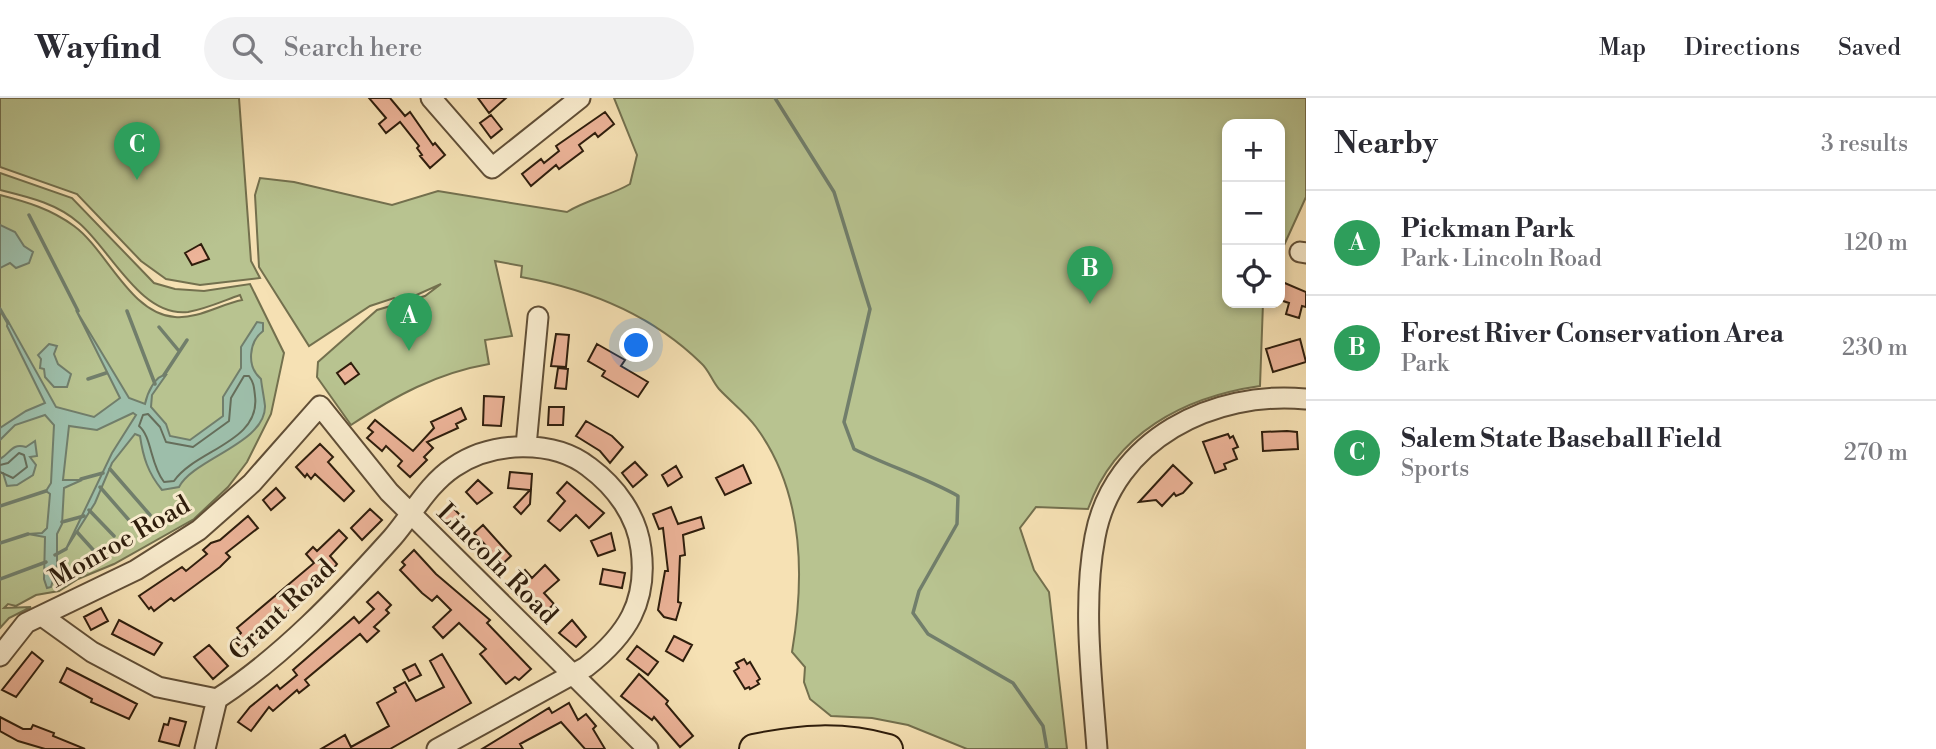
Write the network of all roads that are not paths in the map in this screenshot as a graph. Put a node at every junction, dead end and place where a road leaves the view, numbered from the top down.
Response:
1 (431, 98) edge
2 (580, 98) edge
3 (538, 317) dead end
4 (1306, 399) edge
5 (320, 406) joint
6 (526, 446) junction
7 (412, 516) junction
8 (42, 616) junction
9 (0, 656) edge
10 (570, 674) junction
11 (217, 699) junction
12 (205, 749) edge
13 (437, 749) edge
14 (648, 749) edge
15 (754, 749) edge
16 (888, 749) edge
17 (1097, 749) edge

1 - 2 street
3 - 6 street
4 - 17 street
5 - 7 street, Lincoln Road
5 - 8 street, Monroe Road
6 - 7 street
6 - 10 street
7 - 10 street, Lincoln Road
7 - 11 street, Grant Road
8 - 9 street, Monroe Road
8 - 11 street
10 - 13 street
10 - 14 street, Lincoln Road
11 - 12 street
15 - 16 highway

